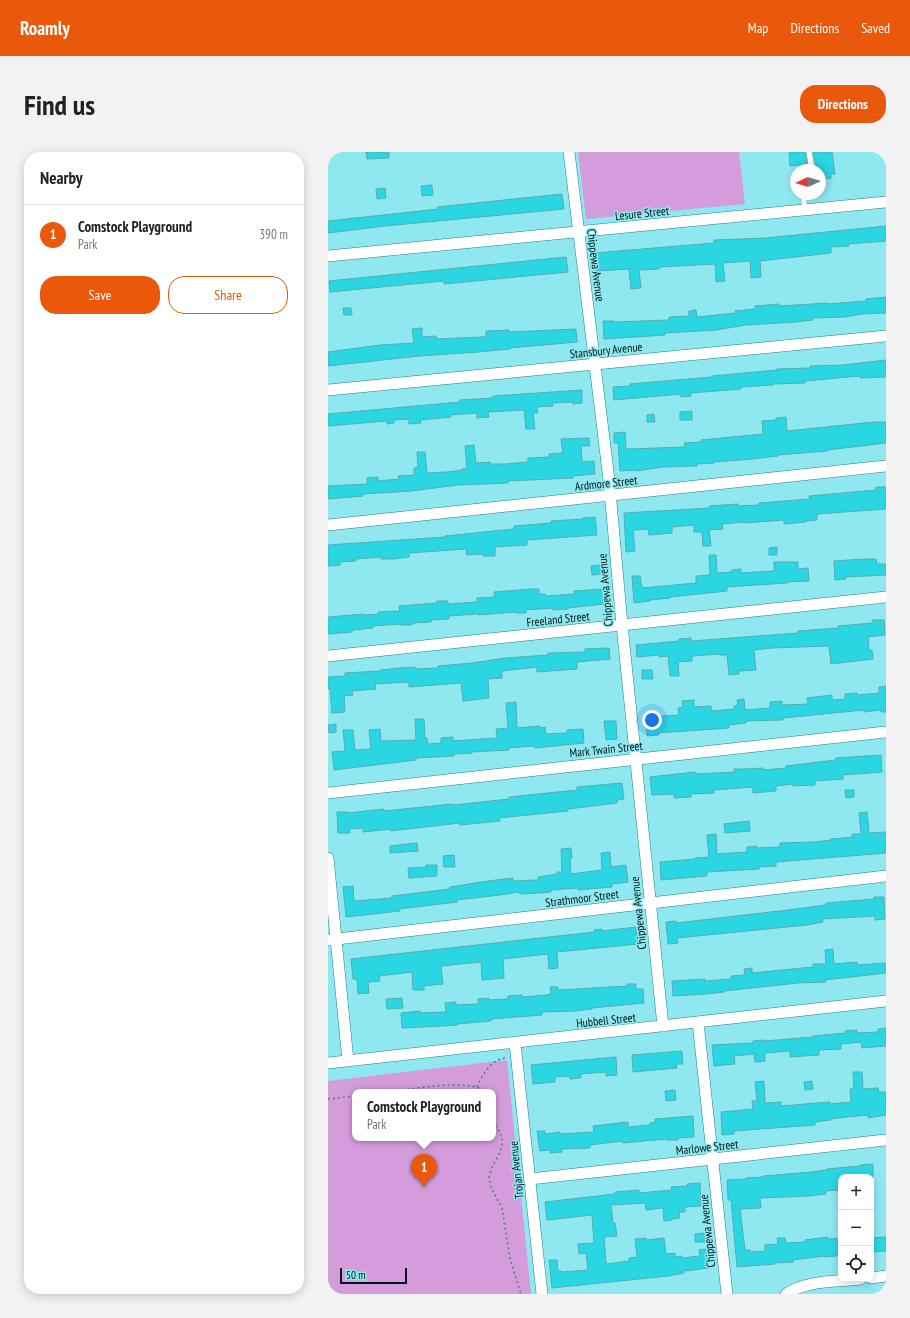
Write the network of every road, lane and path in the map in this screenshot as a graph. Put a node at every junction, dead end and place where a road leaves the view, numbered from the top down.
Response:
1 (569, 152) edge
2 (809, 152) edge
3 (811, 164) edge
4 (804, 200) edge
5 (886, 202) edge
6 (805, 210) junction
7 (579, 232) junction
8 (328, 256) edge
9 (886, 336) edge
10 (595, 365) junction
11 (328, 390) edge
12 (886, 466) edge
13 (610, 495) junction
14 (328, 525) edge
15 (886, 598) edge
16 (622, 625) junction
17 (328, 656) edge
18 (886, 732) edge
19 (635, 759) junction
20 (328, 792) edge
21 (328, 858) edge
22 (886, 876) edge
23 (650, 904) junction
24 (332, 940) edge
25 (886, 1001) edge
26 (698, 1022) junction
27 (663, 1026) junction
28 (516, 1043) junction
29 (505, 1058) dead end
30 (348, 1061) junction
31 (328, 1063) edge
32 (477, 1087) junction
33 (415, 1089) edge
34 (480, 1089) edge
35 (352, 1096) edge
36 (328, 1100) edge
37 (496, 1126) edge
38 (886, 1140) edge
39 (713, 1159) junction
40 (530, 1179) junction
41 (886, 1276) edge
42 (874, 1278) edge
43 (838, 1281) edge
44 (522, 1294) edge
45 (542, 1294) edge
46 (727, 1294) edge
47 (786, 1294) edge

1 - 7 street, Chippewa Avenue
2 - 3 lane
4 - 6 lane
5 - 6 street, Lesure Street
6 - 7 street, Lesure Street
7 - 8 street, Lesure Street
7 - 10 street, Chippewa Avenue
9 - 10 street, Stansbury Avenue
10 - 11 street, Stansbury Avenue
10 - 13 street, Chippewa Avenue
12 - 13 street, Ardmore Street
13 - 14 street, Ardmore Street
13 - 16 street, Chippewa Avenue
15 - 16 street, Freeland Street
16 - 17 street, Freeland Street
16 - 19 street, Chippewa Avenue
18 - 19 street, Mark Twain Street
19 - 20 street, Mark Twain Street
19 - 23 street, Chippewa Avenue
21 - 24 street
22 - 23 street, Strathmoor Street
23 - 24 street, Strathmoor Street
23 - 27 street, Chippewa Avenue
24 - 30 street
25 - 26 street, Hubbell Street
26 - 27 street, Hubbell Street
26 - 39 street, Chippewa Avenue
27 - 28 street, Hubbell Street
28 - 30 street, Hubbell Street
28 - 40 street, Trojan Avenue
29 - 32 path
30 - 31 street, Hubbell Street
32 - 33 path
32 - 34 path
35 - 36 path
37 - 44 path
38 - 39 street, Marlowe Street
39 - 40 street, Marlowe Street
39 - 46 street, Chippewa Avenue
40 - 45 street, Trojan Avenue
41 - 42 street
43 - 47 street

